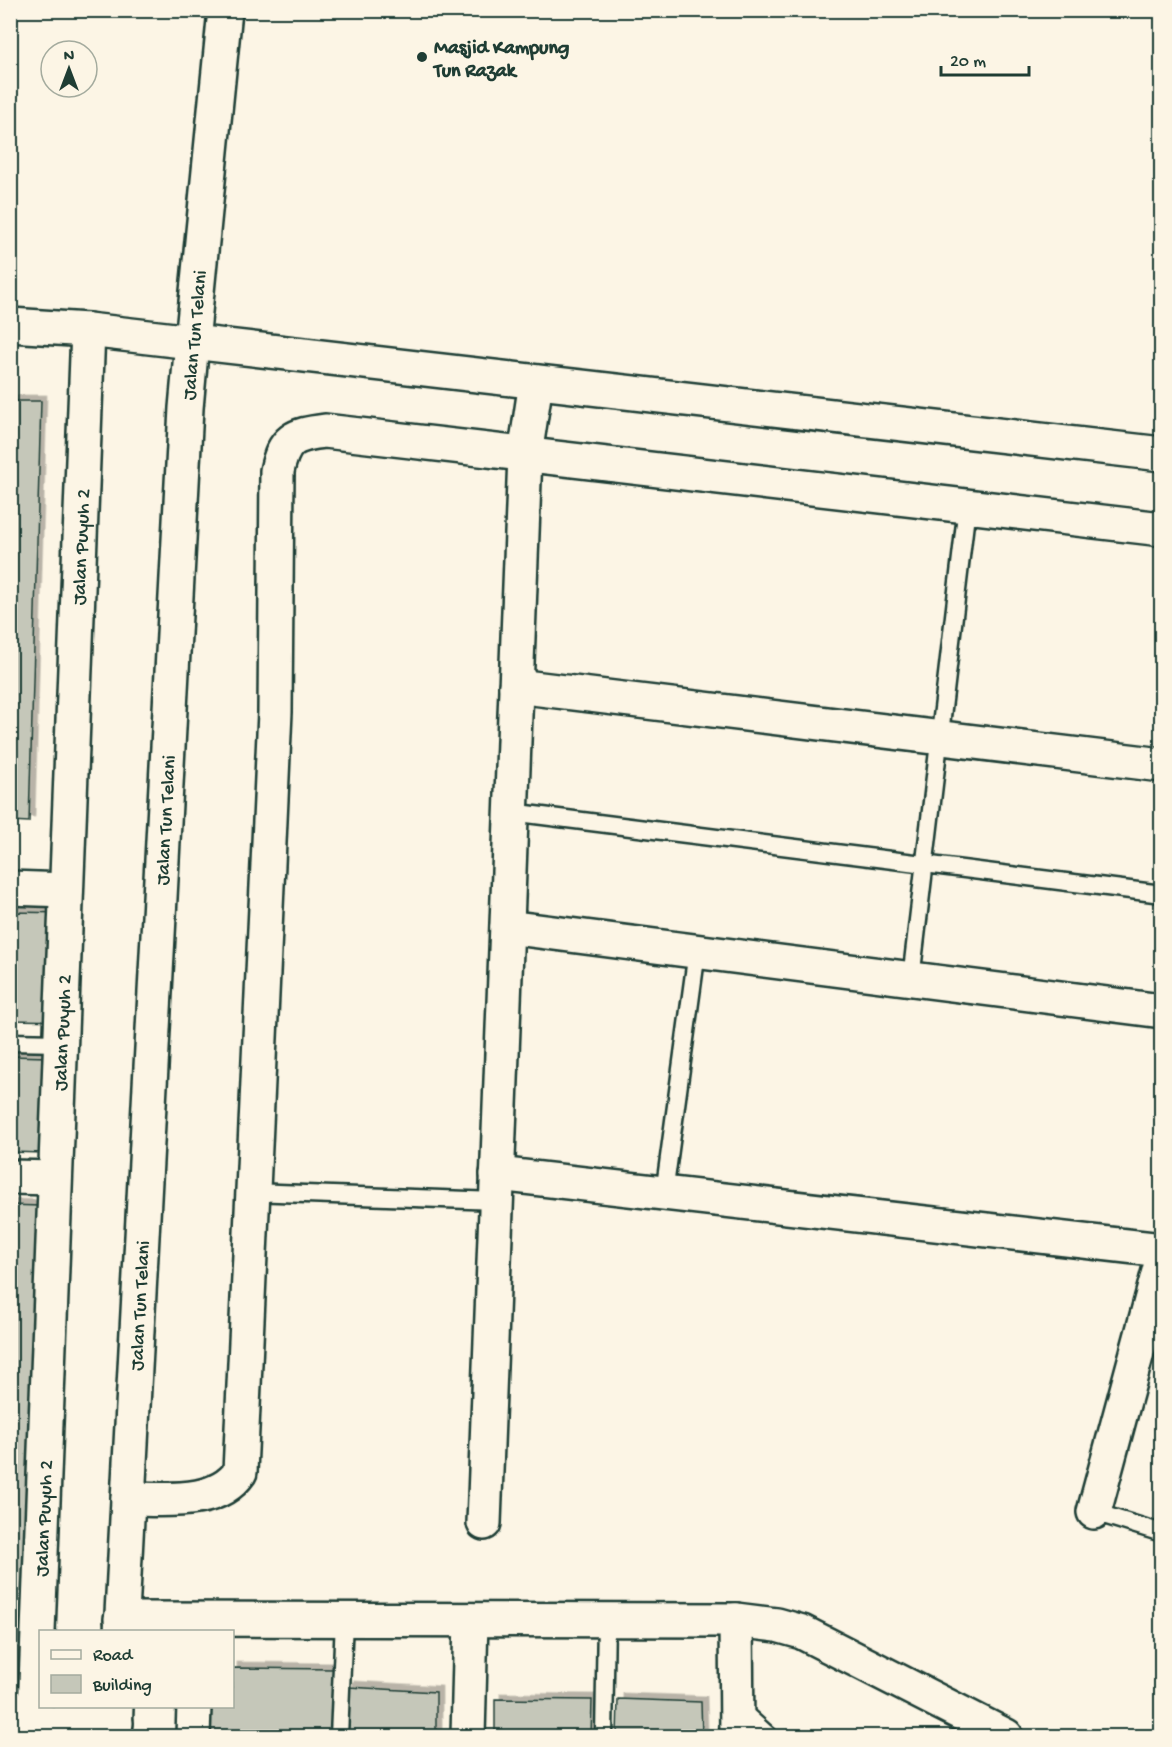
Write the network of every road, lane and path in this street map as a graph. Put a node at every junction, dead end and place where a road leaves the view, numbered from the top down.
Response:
1 (225, 10) edge
2 (10, 325) edge
3 (88, 330) junction
4 (192, 342) junction
5 (536, 382) junction
6 (525, 454) junction
7 (1161, 454) edge
8 (967, 506) junction
9 (1161, 529) edge
10 (516, 686) junction
11 (940, 738) junction
12 (1161, 765) edge
13 (511, 812) junction
14 (925, 863) junction
15 (10, 888) edge
16 (66, 890) junction
17 (1161, 894) edge
18 (507, 927) junction
19 (697, 951) junction
20 (911, 979) junction
21 (1161, 1011) edge
22 (10, 1042) edge
23 (60, 1043) junction
24 (10, 1177) edge
25 (55, 1178) junction
26 (497, 1188) junction
27 (251, 1192) junction
28 (664, 1194) junction
29 (1161, 1250) edge
30 (1161, 1260) edge
31 (128, 1499) junction
32 (1094, 1512) joint
33 (484, 1523) dead end
34 (1161, 1533) edge
35 (344, 1620) junction
36 (471, 1620) junction
37 (606, 1620) junction
38 (736, 1620) junction
39 (121, 1625) edge
40 (195, 1625) edge
41 (194, 1708) edge
42 (737, 1721) edge
43 (116, 1722) edge
44 (26, 1727) edge
45 (193, 1737) edge
46 (339, 1737) edge
47 (468, 1737) edge
48 (604, 1737) edge
49 (769, 1737) edge
50 (1006, 1737) edge

1 - 4 street, Jalan Tun Telani
2 - 3 street
3 - 4 street
3 - 16 street, Jalan Puyuh 2
4 - 5 street
4 - 31 street, Jalan Tun Telani
5 - 6 street
5 - 7 street
6 - 8 street
6 - 10 street
6 - 27 street
8 - 9 street
8 - 11 lane
10 - 11 street
10 - 13 street
11 - 12 street
11 - 14 lane
13 - 14 lane
13 - 18 street
14 - 17 lane
14 - 20 lane
15 - 16 street
16 - 23 street, Jalan Puyuh 2
18 - 19 street
18 - 26 street
19 - 20 street
19 - 28 lane
20 - 21 street
22 - 23 lane
23 - 25 street, Jalan Puyuh 2
24 - 25 street
25 - 44 street, Jalan Puyuh 2
26 - 27 lane
26 - 28 street
26 - 33 street
27 - 31 street
28 - 29 street
30 - 32 street
31 - 39 street, Jalan Tun Telani
32 - 34 lane
35 - 36 street
35 - 40 street
35 - 46 lane
36 - 37 street
36 - 47 street
37 - 38 street
37 - 48 lane
38 - 42 street
38 - 50 street
39 - 40 street
41 - 45 street
42 - 49 lane
43 - 44 street

